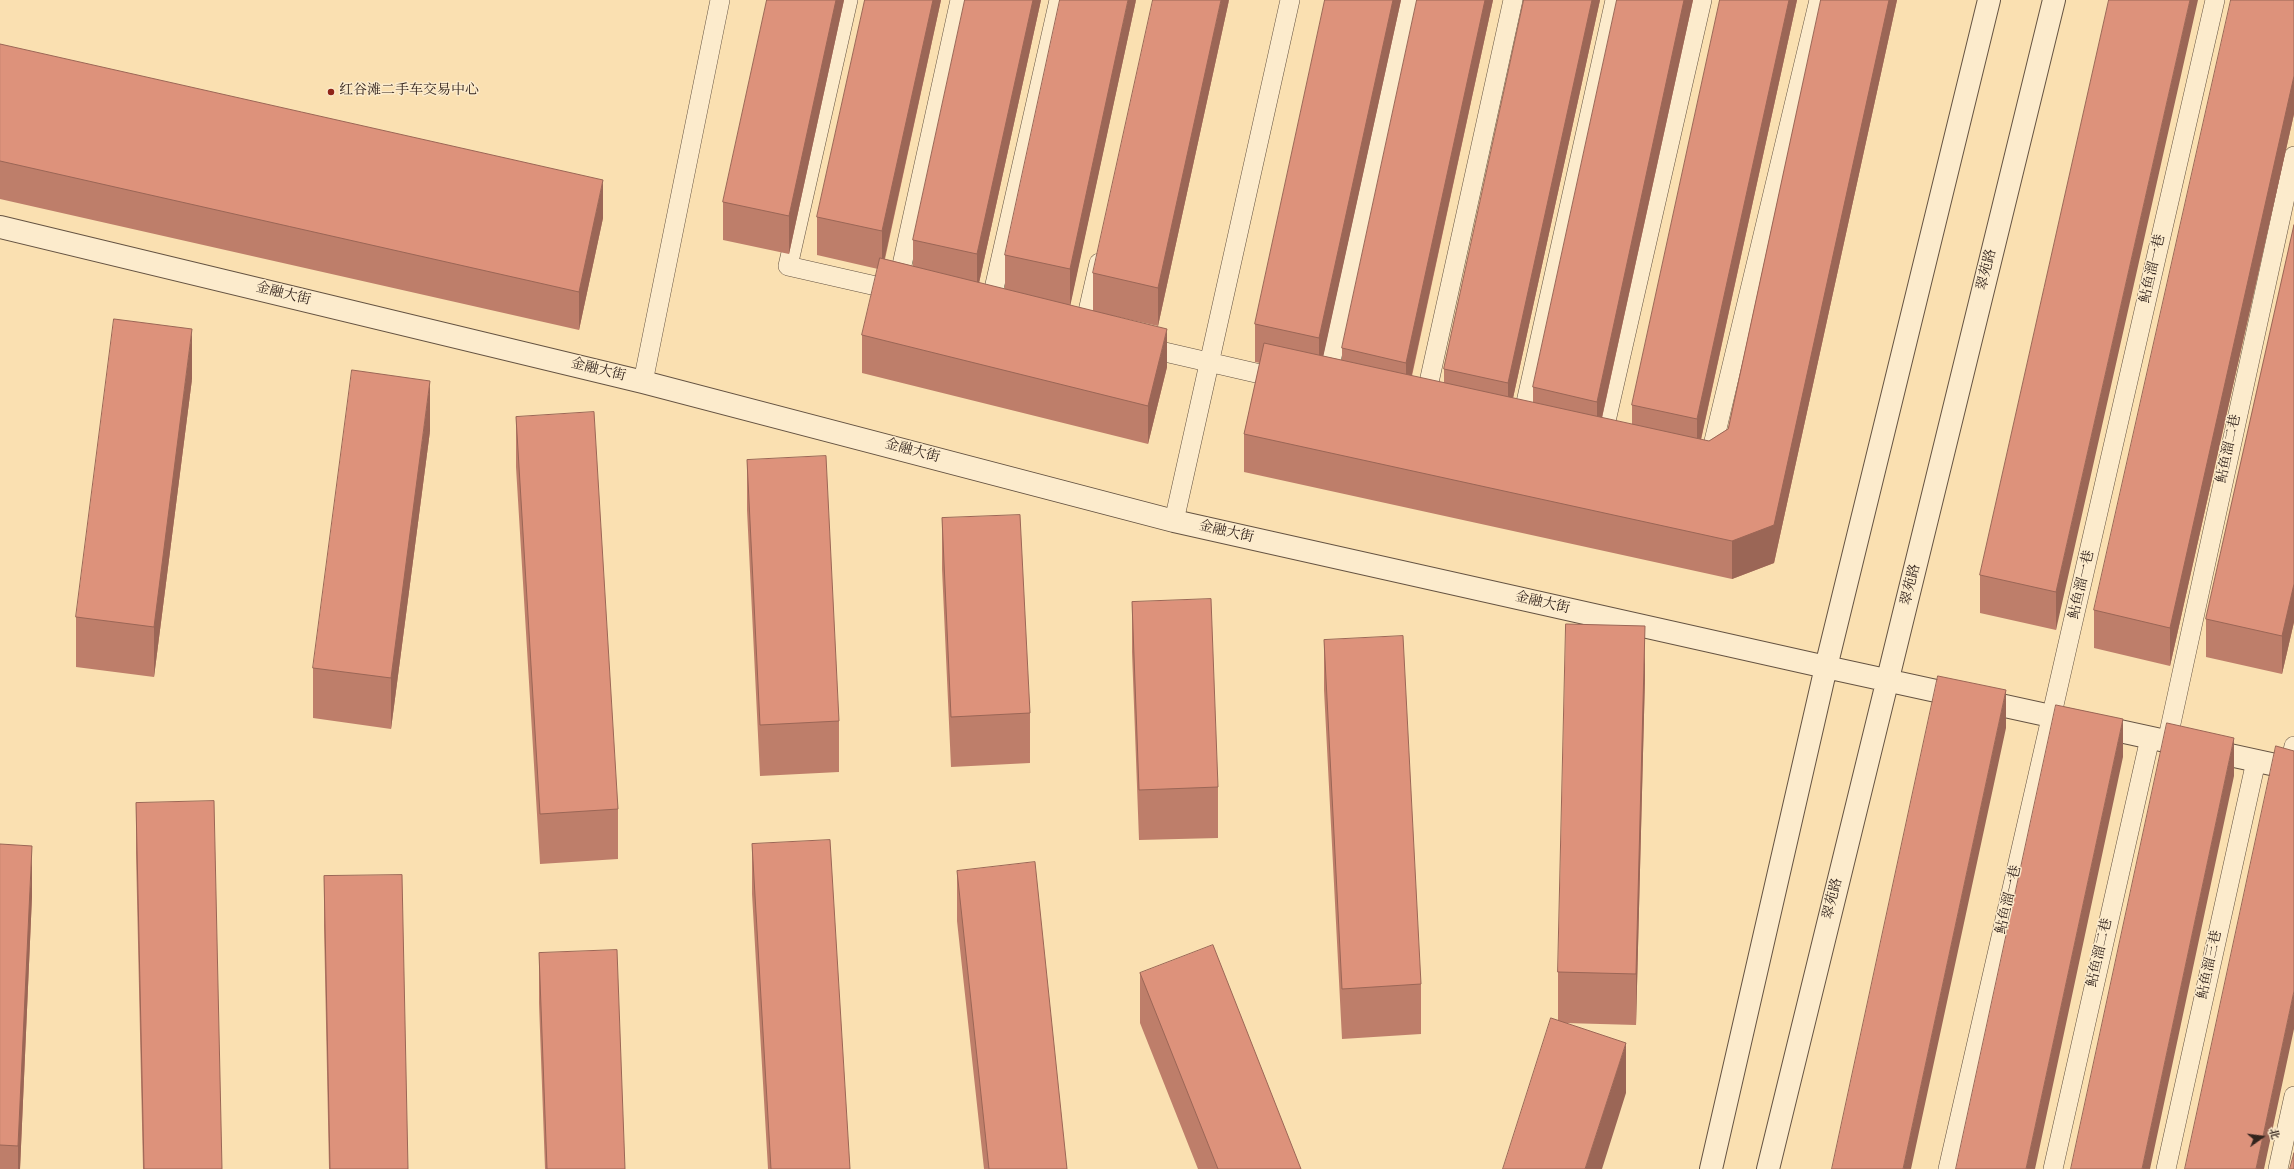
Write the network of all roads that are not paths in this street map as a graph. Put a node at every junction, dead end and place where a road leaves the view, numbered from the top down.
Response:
1 (720, 0) edge
2 (848, 0) edge
3 (960, 0) edge
4 (1059, 0) edge
5 (1290, 0) edge
6 (1410, 0) edge
7 (1513, 0) edge
8 (1615, 0) edge
9 (1702, 0) edge
10 (1818, 0) edge
11 (1989, 0) edge
12 (2054, 0) edge
13 (2216, 0) edge
14 (2294, 156) edge
15 (0, 227) edge
16 (1102, 248) edge
17 (989, 312) edge
18 (1083, 333) edge
19 (1127, 343) edge
20 (1209, 362) junction
21 (643, 382) junction
22 (1422, 411) edge
23 (1520, 433) edge
24 (1600, 451) edge
25 (1698, 474) edge
26 (1174, 521) junction
27 (1826, 667) junction
28 (1888, 680) junction
29 (2052, 716) junction
30 (2158, 740) junction
31 (2294, 746) edge
32 (2256, 761) junction
33 (2292, 769) edge
34 (2294, 1096) edge
35 (1711, 1169) edge
36 (1768, 1169) edge
37 (1948, 1169) edge
38 (2053, 1169) edge
39 (2166, 1169) edge
40 (2278, 1169) edge

1 - 21 lane
2 - 3 lane
4 - 17 lane
5 - 20 lane
6 - 20 lane
7 - 22 lane
8 - 23 lane
9 - 24 lane
10 - 25 lane
11 - 27 street
12 - 28 street, 翠苑路
13 - 29 lane, 鲇鱼溜一巷
14 - 30 lane, 鲇鱼溜二巷
15 - 21 street, 金融大街
16 - 18 lane
19 - 20 lane
20 - 26 lane
21 - 26 street, 金融大街
26 - 27 street, 金融大街
27 - 28 street, 金融大街
27 - 35 street
28 - 29 street, 金融大街
28 - 36 street, 翠苑路
29 - 30 street, 金融大街
29 - 37 lane, 鲇鱼溜一巷
30 - 32 street, 金融大街
30 - 38 lane, 鲇鱼溜二巷
31 - 33 lane
32 - 33 street, 金融大街
32 - 39 lane, 鲇鱼溜三巷
34 - 40 lane

